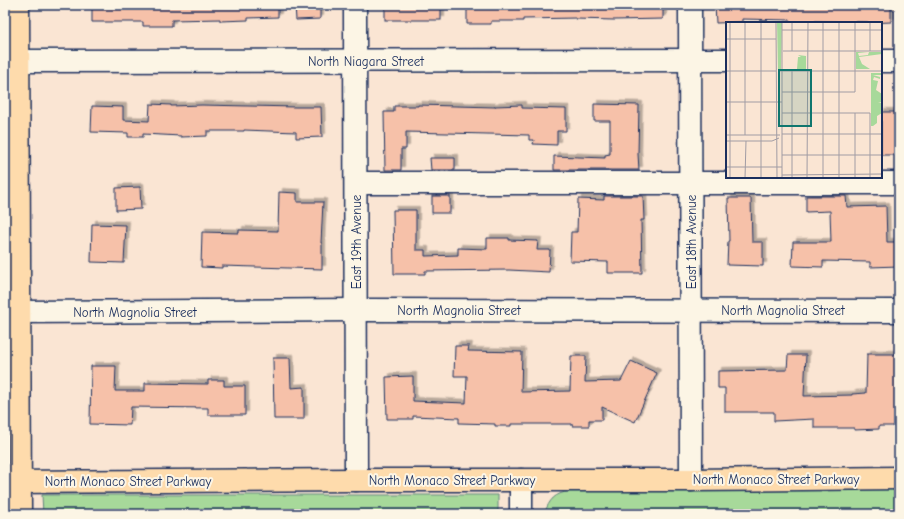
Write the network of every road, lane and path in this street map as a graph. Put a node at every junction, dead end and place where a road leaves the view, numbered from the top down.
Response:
1 (18, 5) edge
2 (355, 5) edge
3 (690, 5) edge
4 (690, 60) junction
5 (726, 60) edge
6 (12, 61) edge
7 (356, 61) junction
8 (882, 61) edge
9 (899, 61) edge
10 (690, 183) junction
11 (899, 183) edge
12 (356, 184) junction
13 (356, 310) junction
14 (691, 310) junction
15 (899, 311) edge
16 (19, 312) junction
17 (899, 478) edge
18 (356, 480) junction
19 (521, 480) junction
20 (692, 480) junction
21 (12, 482) edge
22 (20, 514) edge
23 (521, 514) edge

1 - 6 main road
2 - 7 street, East 19th Avenue
3 - 4 street, East 18th Avenue
4 - 5 street, North Niagara Street
4 - 7 street, North Niagara Street
4 - 10 street, East 18th Avenue
6 - 7 street, North Niagara Street
6 - 16 main road
7 - 12 street, East 19th Avenue
8 - 9 street
10 - 11 street
10 - 12 street
10 - 14 street, East 18th Avenue
12 - 13 street, East 19th Avenue
13 - 14 street, North Magnolia Street
13 - 16 street, North Magnolia Street
13 - 18 street, East 19th Avenue
14 - 15 street, North Magnolia Street
14 - 20 street, East 18th Avenue
16 - 21 main road
17 - 20 main road, North Monaco Street Parkway
18 - 19 main road, North Monaco Street Parkway
18 - 21 main road, North Monaco Street Parkway
19 - 20 main road, North Monaco Street Parkway
19 - 23 street
21 - 22 main road

